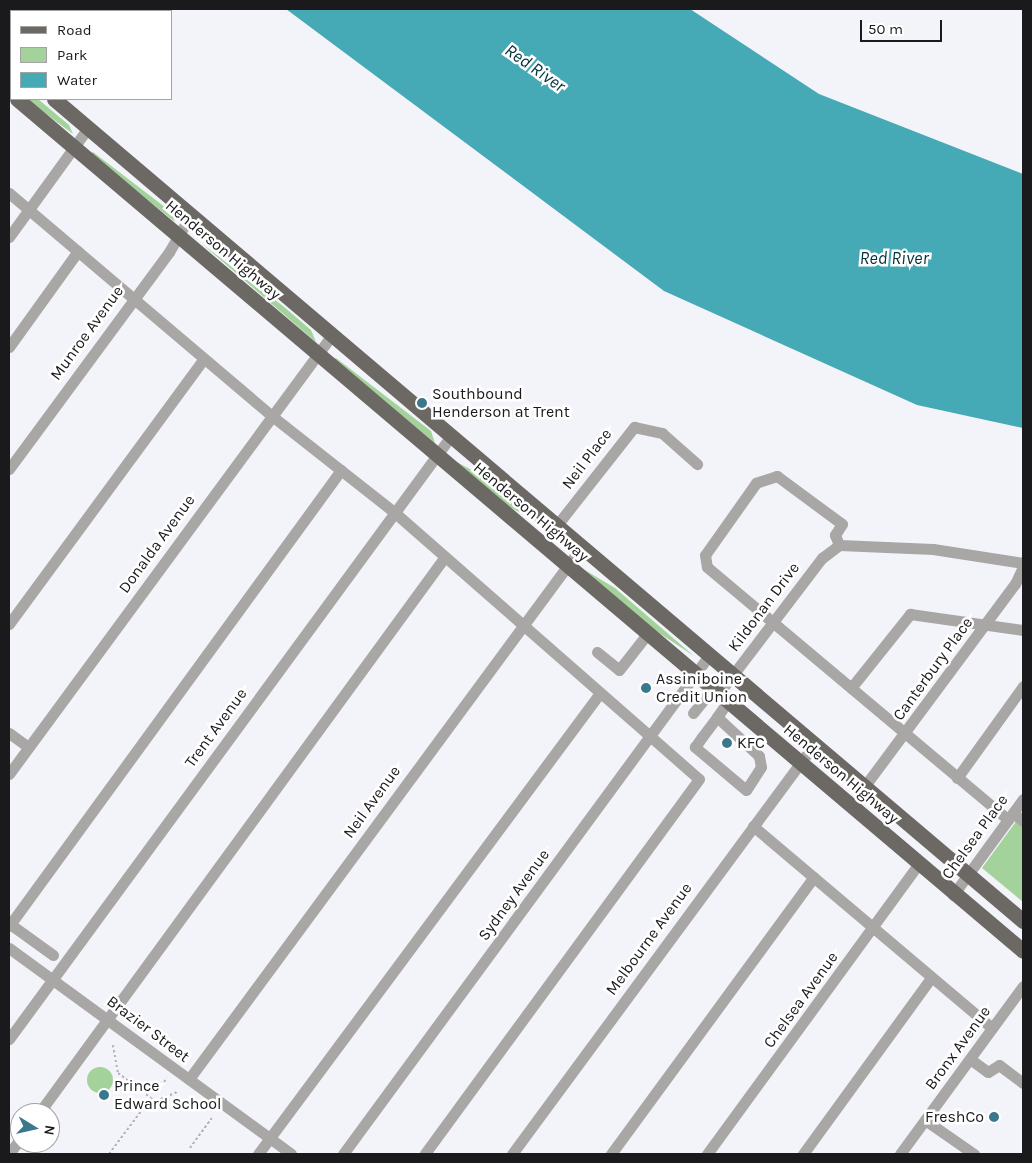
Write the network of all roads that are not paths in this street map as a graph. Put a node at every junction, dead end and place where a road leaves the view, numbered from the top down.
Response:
1 (18, 100) edge
2 (55, 100) edge
3 (88, 128) junction
4 (75, 148) junction
5 (9, 194) edge
6 (29, 210) junction
7 (190, 216) junction
8 (179, 236) junction
9 (9, 237) edge
10 (78, 251) junction
11 (132, 297) junction
12 (332, 335) junction
13 (9, 347) edge
14 (318, 353) junction
15 (204, 358) junction
16 (272, 416) junction
17 (451, 436) junction
18 (437, 455) junction
19 (697, 464) dead end
20 (9, 469) edge
21 (341, 470) junction
22 (394, 512) junction
23 (557, 525) junction
24 (542, 543) junction
25 (839, 545) junction
26 (582, 546) junction
27 (444, 558) junction
28 (566, 564) junction
29 (1023, 565) edge
30 (774, 621) junction
31 (9, 624) edge
32 (986, 624) junction
33 (521, 627) junction
34 (1023, 630) edge
35 (648, 633) junction
36 (597, 652) dead end
37 (710, 654) junction
38 (734, 673) junction
39 (696, 674) junction
40 (1023, 686) edge
41 (851, 688) junction
42 (600, 693) junction
43 (720, 694) junction
44 (693, 714) dead end
45 (717, 717) junction
46 (9, 733) edge
47 (905, 735) junction
48 (651, 736) junction
49 (815, 743) junction
50 (28, 747) junction
51 (799, 762) junction
52 (9, 774) edge
53 (957, 778) junction
54 (864, 787) junction
55 (1023, 799) edge
56 (1010, 817) junction
57 (1023, 822) edge
58 (753, 826) junction
59 (919, 863) junction
60 (967, 875) junction
61 (814, 877) junction
62 (953, 894) junction
63 (1023, 921) edge
64 (9, 925) edge
65 (874, 927) junction
66 (9, 948) edge
67 (1023, 951) edge
68 (53, 955) dead end
69 (931, 978) junction
70 (53, 979) junction
71 (1023, 986) edge
72 (107, 1018) junction
73 (13, 1023) edge
74 (992, 1028) junction
75 (9, 1039) edge
76 (970, 1059) junction
77 (189, 1079) junction
78 (1023, 1083) edge
79 (46, 1103) edge
80 (926, 1120) junction
81 (270, 1139) junction
82 (258, 1154) edge
83 (291, 1154) edge
84 (343, 1154) edge
85 (425, 1154) edge
86 (512, 1154) edge
87 (611, 1154) edge
88 (708, 1154) edge
89 (803, 1154) edge
90 (900, 1154) edge
91 (974, 1154) edge

1 - 4 main road, Henderson Highway
2 - 3 main road, Henderson Highway
3 - 4 street
3 - 7 main road, Henderson Highway
4 - 6 street
4 - 8 main road, Henderson Highway
5 - 6 street
6 - 9 street
6 - 10 street
7 - 8 street, Munroe Avenue
7 - 12 main road, Henderson Highway
8 - 11 street, Munroe Avenue
8 - 14 main road, Henderson Highway
10 - 11 street
10 - 13 street
11 - 15 street
11 - 20 street, Munroe Avenue
12 - 14 street, Donalda Avenue
12 - 17 main road, Henderson Highway
14 - 16 street, Donalda Avenue
14 - 18 main road, Henderson Highway
15 - 16 street
15 - 31 street
16 - 21 street
16 - 50 street, Donalda Avenue
17 - 18 street, Trent Avenue
17 - 23 main road, Henderson Highway
18 - 22 street, Trent Avenue
18 - 24 main road, Henderson Highway
19 - 23 street, Neil Place
21 - 22 street
21 - 64 street
22 - 27 street
22 - 70 street, Trent Avenue
23 - 24 main road
23 - 26 main road, Henderson Highway
24 - 28 main road, Henderson Highway
25 - 29 street
25 - 30 street, Kildonan Drive
25 - 30 street
26 - 28 street, Neil Avenue
26 - 37 main road, Henderson Highway
27 - 33 street
27 - 72 street
28 - 33 street, Neil Avenue
28 - 35 main road, Henderson Highway
29 - 32 street, Canterbury Place
30 - 38 street, Kildonan Drive
30 - 41 street
32 - 34 street
32 - 41 street
32 - 47 street, Canterbury Place
33 - 42 street
33 - 77 street, Neil Avenue
35 - 36 street
35 - 39 main road, Henderson Highway
37 - 38 main road, Henderson Highway
37 - 39 street, Sydney Avenue
38 - 43 street, Kildonan Drive
38 - 49 main road, Henderson Highway
39 - 43 main road, Henderson Highway
39 - 48 street, Sydney Avenue
40 - 53 street
41 - 47 street
42 - 48 street
42 - 81 street
43 - 44 street
43 - 45 street
43 - 51 main road, Henderson Highway
45 - 45 street
46 - 50 street
47 - 53 street
47 - 54 street, Canterbury Place
48 - 84 street, Sydney Avenue
48 - 85 street
49 - 51 street, Melbourne Avenue
49 - 54 main road, Henderson Highway
50 - 52 street, Donalda Avenue
51 - 58 street, Melbourne Avenue
51 - 59 main road, Henderson Highway
53 - 56 street
54 - 60 main road, Henderson Highway
55 - 56 street, Chelsea Place
56 - 57 street
56 - 60 street, Chelsea Place
58 - 61 street
58 - 86 street, Melbourne Avenue
59 - 62 main road, Henderson Highway
59 - 65 street, Chelsea Avenue
60 - 62 street, Chelsea Place
60 - 63 main road, Henderson Highway
61 - 65 street
61 - 87 street
62 - 67 main road, Henderson Highway
64 - 68 street
65 - 69 street
65 - 88 street, Chelsea Avenue
66 - 70 street, Brazier Street
69 - 74 street
69 - 89 street
70 - 72 street, Brazier Street
70 - 73 street, Trent Avenue
71 - 74 street, Bronx Avenue
72 - 77 street, Brazier Street
72 - 79 street
73 - 75 street, Trent Avenue
74 - 76 street, Bronx Avenue
76 - 78 street
76 - 80 street, Bronx Avenue
77 - 81 street, Brazier Street
80 - 90 street, Bronx Avenue
80 - 91 street
81 - 82 street
81 - 83 street, Brazier Street

